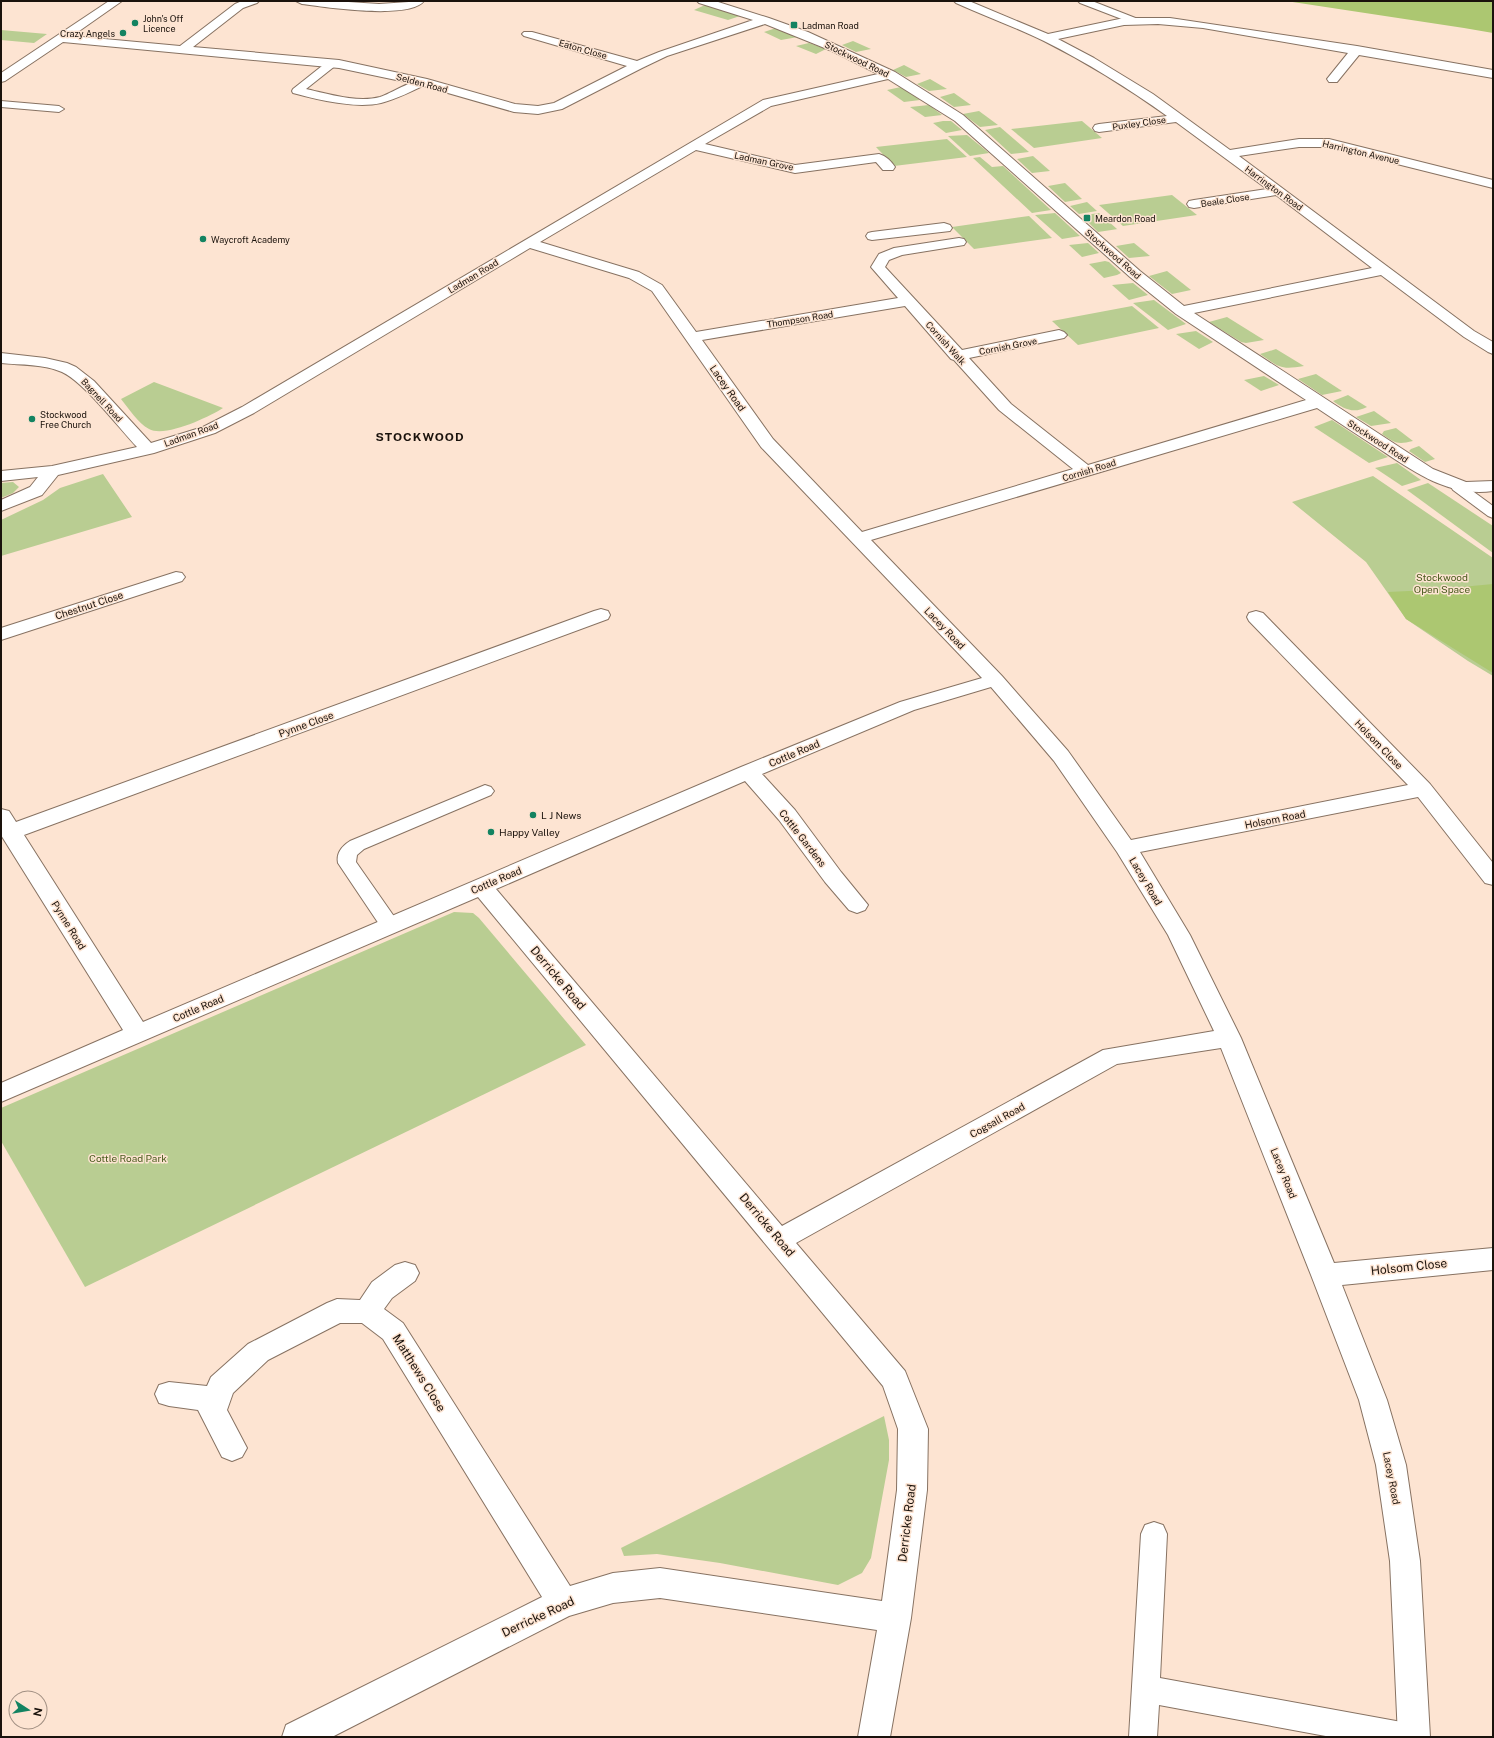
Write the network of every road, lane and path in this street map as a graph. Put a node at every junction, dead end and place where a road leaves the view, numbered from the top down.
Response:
1 (116, 1) edge
2 (253, 1) edge
3 (302, 1) edge
4 (418, 1) edge
5 (703, 1) edge
6 (960, 1) edge
7 (1083, 1) edge
8 (765, 20) junction
9 (1135, 21) junction
10 (539, 28) dead end
11 (528, 34) junction
12 (61, 38) junction
13 (1047, 38) junction
14 (515, 40) dead end
15 (182, 50) junction
16 (1357, 50) junction
17 (331, 64) junction
18 (638, 65) junction
19 (1493, 74) edge
20 (891, 75) junction
21 (1, 78) edge
22 (1333, 79) dead end
23 (423, 82) junction
24 (1, 104) edge
25 (59, 109) dead end
26 (1179, 118) junction
27 (1100, 129) dead end
28 (696, 146) junction
29 (1227, 154) junction
30 (879, 158) dead end
31 (1493, 184) edge
32 (1279, 191) junction
33 (1183, 196) dead end
34 (946, 228) joint
35 (872, 236) dead end
36 (528, 243) junction
37 (1382, 270) junction
38 (909, 302) junction
39 (1181, 311) junction
40 (1047, 324) dead end
41 (1059, 336) junction
42 (692, 337) junction
43 (1070, 346) dead end
44 (1493, 349) edge
45 (957, 356) junction
46 (1, 358) edge
47 (1318, 402) junction
48 (148, 449) junction
49 (52, 471) junction
50 (1085, 472) junction
51 (1, 476) edge
52 (1493, 486) edge
53 (1458, 487) junction
54 (1, 506) edge
55 (1493, 513) edge
56 (860, 538) junction
57 (176, 577) dead end
58 (601, 615) dead end
59 (1256, 617) dead end
60 (1, 634) edge
61 (995, 680) junction
62 (748, 772) junction
63 (1423, 789) junction
64 (484, 791) dead end
65 (6, 824) edge
66 (1126, 848) junction
67 (1493, 878) edge
68 (481, 886) junction
69 (857, 905) dead end
70 (390, 925) junction
71 (138, 1034) junction
72 (1229, 1038) junction
73 (1, 1093) edge
74 (779, 1240) junction
75 (1493, 1259) edge
76 (405, 1273) dead end
77 (1325, 1275) junction
78 (367, 1312) junction
79 (169, 1394) dead end
80 (216, 1400) junction
81 (232, 1448) dead end
82 (1154, 1534) dead end
83 (563, 1603) junction
84 (895, 1618) junction
85 (1146, 1689) junction
86 (298, 1737) edge
87 (874, 1737) edge
88 (1143, 1737) edge
89 (1408, 1737) edge
90 (1414, 1737) edge

1 - 12 street
2 - 15 street
3 - 4 street
5 - 8 street, Stockwood Road
6 - 13 street, Harrington Road
7 - 9 lane
8 - 18 street, Selden Road
8 - 20 street, Stockwood Road
9 - 13 street
9 - 16 street
10 - 11 street
11 - 14 street
11 - 18 street, Eaton Close
12 - 15 street, Selden Road
12 - 21 street
13 - 26 street, Harrington Road
15 - 17 street, Selden Road
16 - 19 street
16 - 22 street
17 - 23 street, Selden Road
17 - 23 lane
18 - 23 street, Selden Road
20 - 28 street, Ladman Road
20 - 39 street, Stockwood Road
24 - 25 lane
26 - 27 street, Puxley Close
26 - 29 street, Harrington Road
28 - 30 street, Ladman Grove
28 - 36 street, Ladman Road
29 - 31 street, Harrington Avenue
29 - 32 street, Harrington Road
32 - 33 street, Beale Close
32 - 37 street, Harrington Road
34 - 35 lane
34 - 38 street, Cornish Walk
36 - 42 street, Lacey Road
36 - 48 street, Ladman Road
37 - 39 street
37 - 44 street, Harrington Road
38 - 42 street, Thompson Road
38 - 45 street, Cornish Walk
39 - 47 street, Stockwood Road
40 - 41 street
41 - 43 street
41 - 45 street, Cornish Grove
42 - 56 street, Lacey Road
45 - 50 street, Cornish Walk
46 - 48 street, Bagnell Road
47 - 50 street, Cornish Road
47 - 53 street, Stockwood Road
48 - 49 street, Ladman Road
49 - 51 street, Ladman Road
49 - 54 street
50 - 56 street, Cornish Road
52 - 53 street
53 - 55 lane
56 - 61 street, Lacey Road
57 - 60 street, Chestnut Close
58 - 65 street, Pynne Close
59 - 63 street, Holsom Close
61 - 62 street, Cottle Road
61 - 66 street, Lacey Road
62 - 68 street, Cottle Road
62 - 69 street, Cottle Gardens
63 - 66 street, Holsom Road
63 - 67 street, Holsom Close
64 - 70 lane
65 - 71 street, Pynne Road
66 - 72 street, Lacey Road
68 - 70 street, Cottle Road
68 - 74 street, Derricke Road
70 - 71 street, Cottle Road
71 - 73 street, Cottle Road
72 - 74 street, Cogsall Road
72 - 77 street, Lacey Road
74 - 84 street, Derricke Road
75 - 77 street, Holsom Close
76 - 78 street
77 - 90 street, Lacey Road
78 - 80 street
78 - 83 street, Matthews Close
79 - 80 street
80 - 81 street
82 - 85 lane
83 - 84 street, Derricke Road
83 - 86 street, Derricke Road
84 - 87 street, Derricke Road
85 - 88 lane
85 - 89 lane

